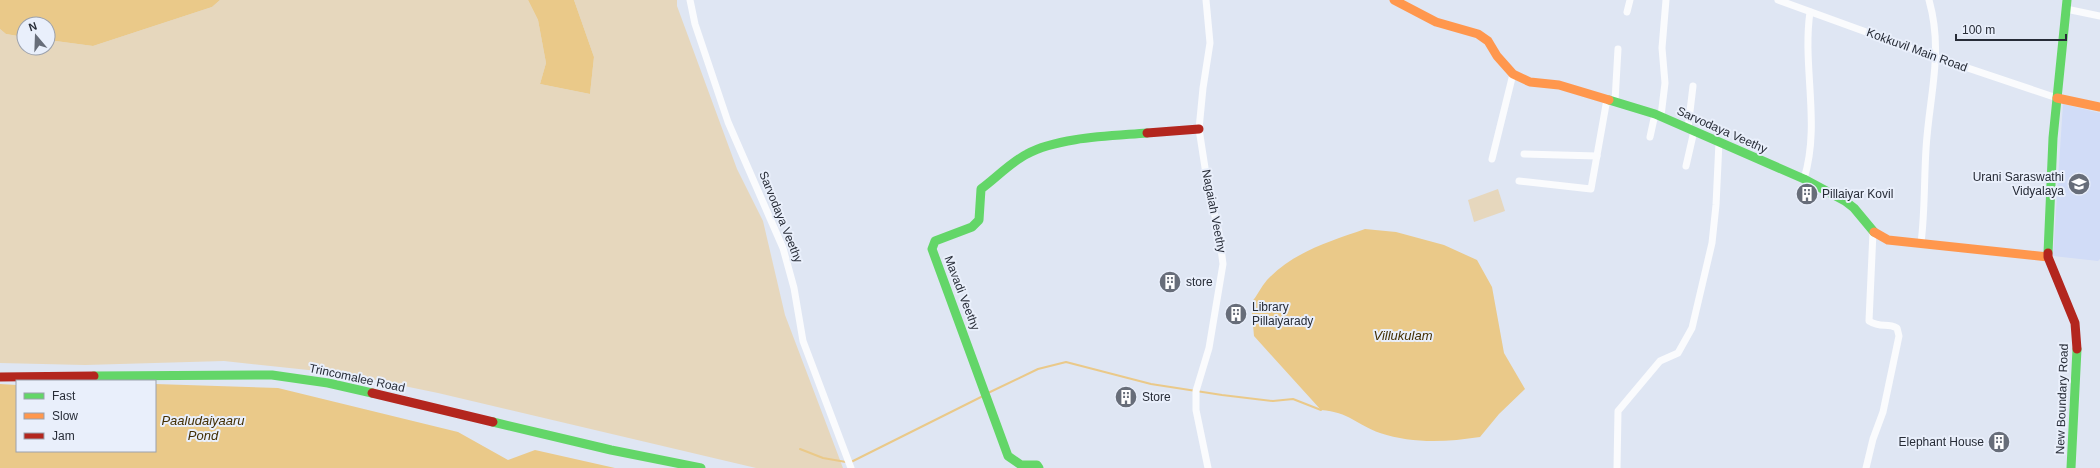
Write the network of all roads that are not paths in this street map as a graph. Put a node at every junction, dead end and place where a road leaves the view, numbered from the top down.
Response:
1 (690, 0) edge
2 (1206, 0) edge
3 (1394, 0) edge
4 (1630, 0) edge
5 (1666, 0) edge
6 (1778, 0) edge
7 (1929, 0) edge
8 (2067, 5) edge
9 (1627, 12) dead end
10 (1810, 12) junction
11 (2100, 16) edge
12 (1618, 49) dead end
13 (1935, 57) junction
14 (1513, 74) junction
15 (1693, 86) dead end
16 (2057, 98) junction
17 (1611, 100) junction
18 (2100, 107) edge
19 (1658, 115) junction
20 (1199, 129) junction
21 (1691, 129) junction
22 (1650, 137) dead end
23 (1719, 142) junction
24 (1524, 154) dead end
25 (1597, 156) junction
26 (1492, 159) dead end
27 (1686, 166) dead end
28 (1804, 179) junction
29 (1518, 182) dead end
30 (1872, 232) junction
31 (1921, 243) junction
32 (2048, 257) junction
33 (0, 376) edge
34 (701, 468) edge
35 (851, 468) edge
36 (1039, 468) edge
37 (1208, 468) edge
38 (1617, 468) edge
39 (1866, 468) edge
40 (2071, 468) edge

1 - 35 street, Sarvodaya Veethy
2 - 20 street, Nagaiah Veethy
3 - 14 main road, Sarvodaya Veethy
4 - 9 street
5 - 19 street
6 - 10 street, Kokkuvil Main Road
7 - 13 street
8 - 11 street
8 - 16 main road, New Boundary Road
10 - 13 street, Kokkuvil Main Road
10 - 28 street
12 - 17 street
13 - 16 street, Kokkuvil Main Road
13 - 31 street
14 - 17 main road, Sarvodaya Veethy
14 - 26 street
15 - 21 street
16 - 18 main road
16 - 32 main road, New Boundary Road
17 - 19 main road, Sarvodaya Veethy
17 - 25 street
19 - 21 main road, Sarvodaya Veethy
19 - 22 street
20 - 36 main road, Mavadi Veethy
20 - 37 street, Nagaiah Veethy
21 - 23 main road, Sarvodaya Veethy
21 - 27 street
23 - 28 main road, Sarvodaya Veethy
23 - 38 street
24 - 25 street
25 - 29 street
28 - 30 main road, Sarvodaya Veethy
30 - 31 main road, Sarvodaya Veethy
30 - 39 street
31 - 32 main road, Sarvodaya Veethy
32 - 40 main road, New Boundary Road
33 - 34 main road, Trincomalee Road

